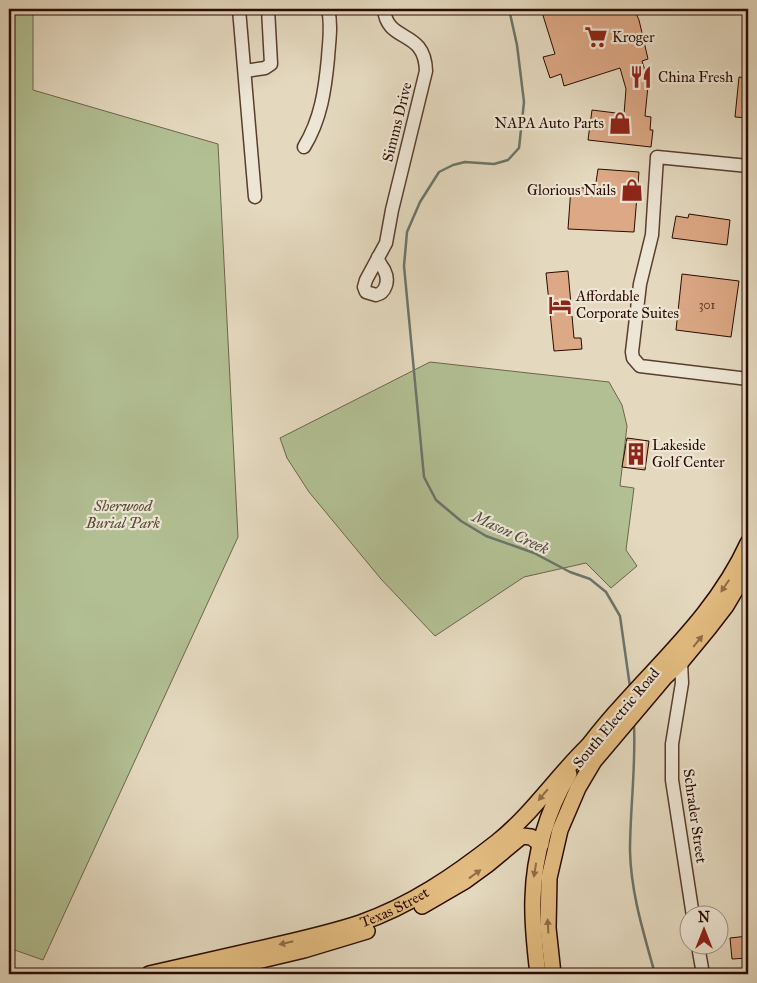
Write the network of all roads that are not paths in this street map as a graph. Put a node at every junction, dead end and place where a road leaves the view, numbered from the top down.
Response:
1 (239, 9) edge
2 (268, 9) edge
3 (328, 9) edge
4 (384, 9) edge
5 (245, 70) junction
6 (304, 147) dead end
7 (748, 166) edge
8 (256, 197) dead end
9 (378, 257) dead end
10 (748, 379) edge
11 (748, 543) edge
12 (748, 568) edge
13 (681, 662) junction
14 (664, 670) junction
15 (612, 728) junction
16 (588, 746) junction
17 (541, 844) junction
18 (691, 906) edge
19 (700, 956) edge
20 (149, 974) edge
21 (202, 974) edge
22 (538, 974) edge
23 (553, 974) edge
24 (703, 974) edge

1 - 5 street
2 - 5 street
3 - 6 street
4 - 9 street, Simms Drive
5 - 8 street
7 - 10 street
11 -> 14 main road, South Electric Road
13 -> 12 main road, South Electric Road
13 - 14 main road, South Electric Road
13 - 18 street, Schrader Street
14 - 15 main road, South Electric Road
15 - 16 main road, South Electric Road
23 -> 15 main road, South Electric Road
16 - 17 main road, South Electric Road
16 -> 20 main road, Texas Street
21 -> 17 main road, Texas Street
17 -> 22 main road, South Electric Road
19 - 24 street

